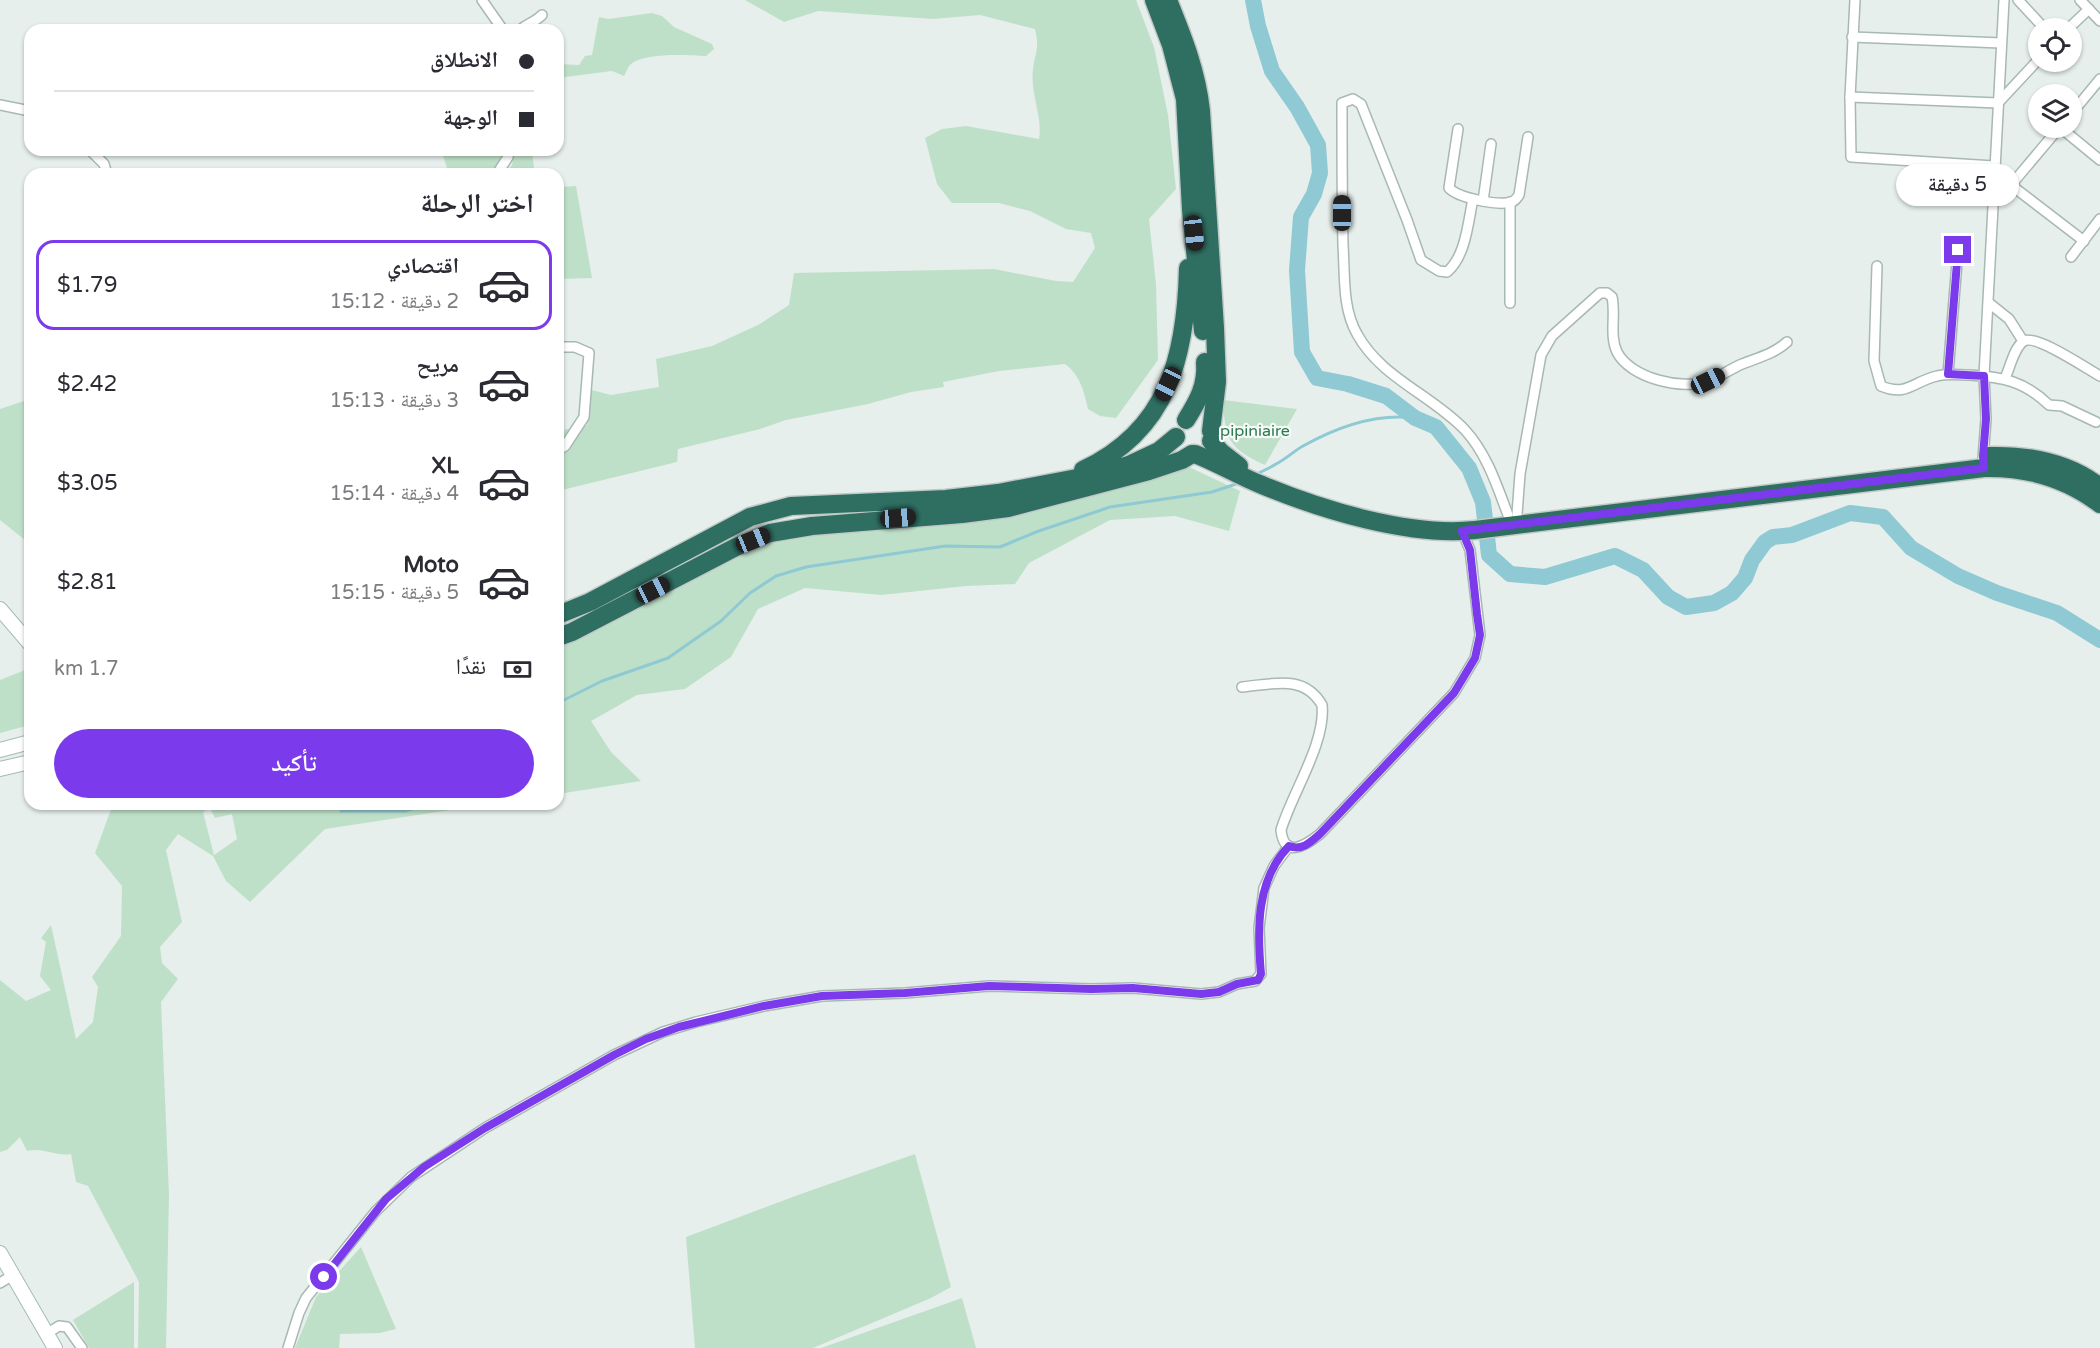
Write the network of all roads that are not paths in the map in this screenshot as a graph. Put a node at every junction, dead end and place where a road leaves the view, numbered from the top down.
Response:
1 (482, 0) edge
2 (1154, 0) edge
3 (1168, 0) edge
4 (1855, 0) edge
5 (2004, 0) edge
6 (2018, 0) edge
7 (2080, 0) edge
8 (2089, 9) junction
9 (542, 15) dead end
10 (2034, 18) edge
11 (2080, 18) edge
12 (2100, 21) edge
13 (499, 24) edge
14 (530, 24) edge
15 (1852, 37) junction
16 (2001, 43) junction
17 (2028, 71) edge
18 (2100, 79) edge
19 (1850, 97) junction
20 (2082, 101) edge
21 (1998, 103) junction
22 (0, 105) edge
23 (24, 110) edge
24 (1458, 129) dead end
25 (1528, 137) dead end
26 (2051, 138) edge
27 (2072, 138) edge
28 (1491, 144) dead end
29 (96, 156) edge
30 (2100, 160) edge
31 (1994, 166) junction
32 (105, 168) edge
33 (2011, 185) junction
34 (1478, 200) junction
35 (1510, 202) junction
36 (1191, 210) junction
37 (2100, 219) edge
38 (2084, 241) junction
39 (1958, 250) dead end
40 (2071, 257) dead end
41 (1877, 266) dead end
42 (1510, 303) dead end
43 (1989, 303) junction
44 (2023, 341) junction
45 (1787, 342) dead end
46 (564, 347) edge
47 (1948, 374) junction
48 (1984, 376) junction
49 (2100, 376) edge
50 (2005, 378) junction
51 (1186, 420) junction
52 (2096, 422) dead end
53 (1211, 436) junction
54 (1176, 437) junction
55 (564, 447) edge
56 (1194, 454) junction
57 (1984, 462) junction
58 (1242, 472) junction
59 (1054, 482) junction
60 (2100, 487) edge
61 (2100, 504) edge
62 (1507, 518) junction
63 (1470, 527) junction
64 (0, 609) edge
65 (564, 613) edge
66 (564, 635) edge
67 (24, 637) edge
68 (1242, 687) dead end
69 (24, 740) edge
70 (24, 744) edge
71 (3, 749) edge
72 (24, 763) edge
73 (0, 769) edge
74 (1289, 846) junction
75 (0, 1253) edge
76 (13, 1275) junction
77 (0, 1283) edge
78 (46, 1334) junction
79 (55, 1348) edge
80 (81, 1348) edge
81 (288, 1348) edge

1 - 13 street
2 - 36 highway
3 - 53 highway
4 - 15 street
5 - 16 street
6 - 10 street
7 - 8 street
8 - 11 street
8 - 12 street
9 - 14 street
15 - 16 street
15 - 19 street
16 - 21 street
17 - 21 street
18 - 20 street
19 - 21 street
19 - 31 street
21 - 31 street
22 - 23 street
24 - 34 street
25 - 35 street
26 - 33 street
27 - 30 street
28 - 34 street
29 - 32 street
31 - 33 street
31 - 43 street
33 - 38 street
34 - 35 street
34 - 62 street
35 - 42 street
36 - 51 highway
36 - 59 highway
37 - 38 street
38 - 40 street
39 - 47 street
41 - 47 street
43 - 44 street
43 - 48 street
44 - 49 street
44 - 50 street
45 - 62 street
46 - 55 street
47 - 48 street
48 - 50 street
48 - 57 street
50 - 52 street
51 - 53 highway
51 - 54 highway
53 - 56 highway
53 - 58 highway
54 - 56 highway
54 - 59 highway
56 - 58 highway
56 - 66 highway
57 - 60 highway
57 - 61 highway
57 - 62 highway
58 - 63 highway
59 - 65 highway
62 - 63 highway
63 - 74 street
64 - 67 main road
68 - 74 street
69 - 71 main road
70 - 71 main road
72 - 73 main road
74 - 81 street
75 - 76 main road
76 - 77 street
76 - 78 main road
78 - 79 main road
78 - 80 street

